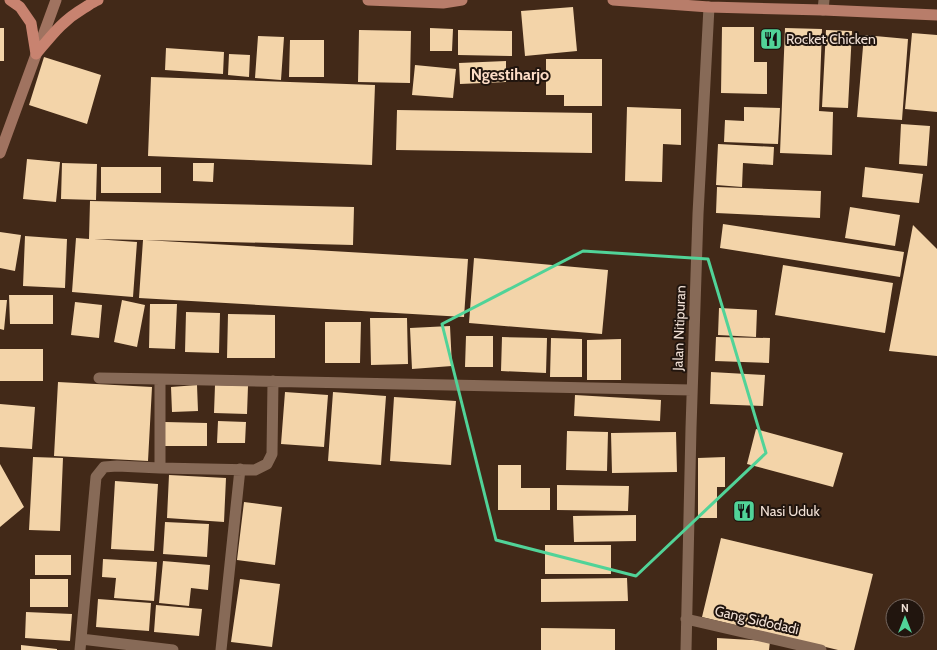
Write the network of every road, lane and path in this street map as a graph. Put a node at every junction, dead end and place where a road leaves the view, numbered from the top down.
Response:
1 (10, 0) edge
2 (56, 0) edge
3 (98, 0) edge
4 (368, 0) edge
5 (462, 0) edge
6 (612, 0) edge
7 (823, 5) edge
8 (709, 7) junction
9 (937, 15) edge
10 (36, 54) junction
11 (0, 153) edge
12 (100, 378) dead end
13 (160, 379) junction
14 (273, 381) junction
15 (692, 390) junction
16 (160, 468) junction
17 (240, 469) junction
18 (686, 619) junction
19 (80, 645) edge
20 (173, 650) edge
21 (221, 650) edge
22 (686, 650) edge
23 (821, 650) edge

1 - 10 highway
2 - 10 main road
3 - 10 highway
4 - 5 main road
6 - 8 main road
7 - 8 main road
7 - 9 main road
8 - 15 street, Jalan Nitipuran
10 - 11 main road
12 - 13 street
13 - 14 street
13 - 16 street
14 - 15 street
14 - 17 street
15 - 18 street, Jalan Nitipuran
16 - 17 street
16 - 19 street
17 - 21 street
18 - 22 street, Jalan Nitipuran
18 - 23 street, Gang Sidodadi
19 - 20 street

